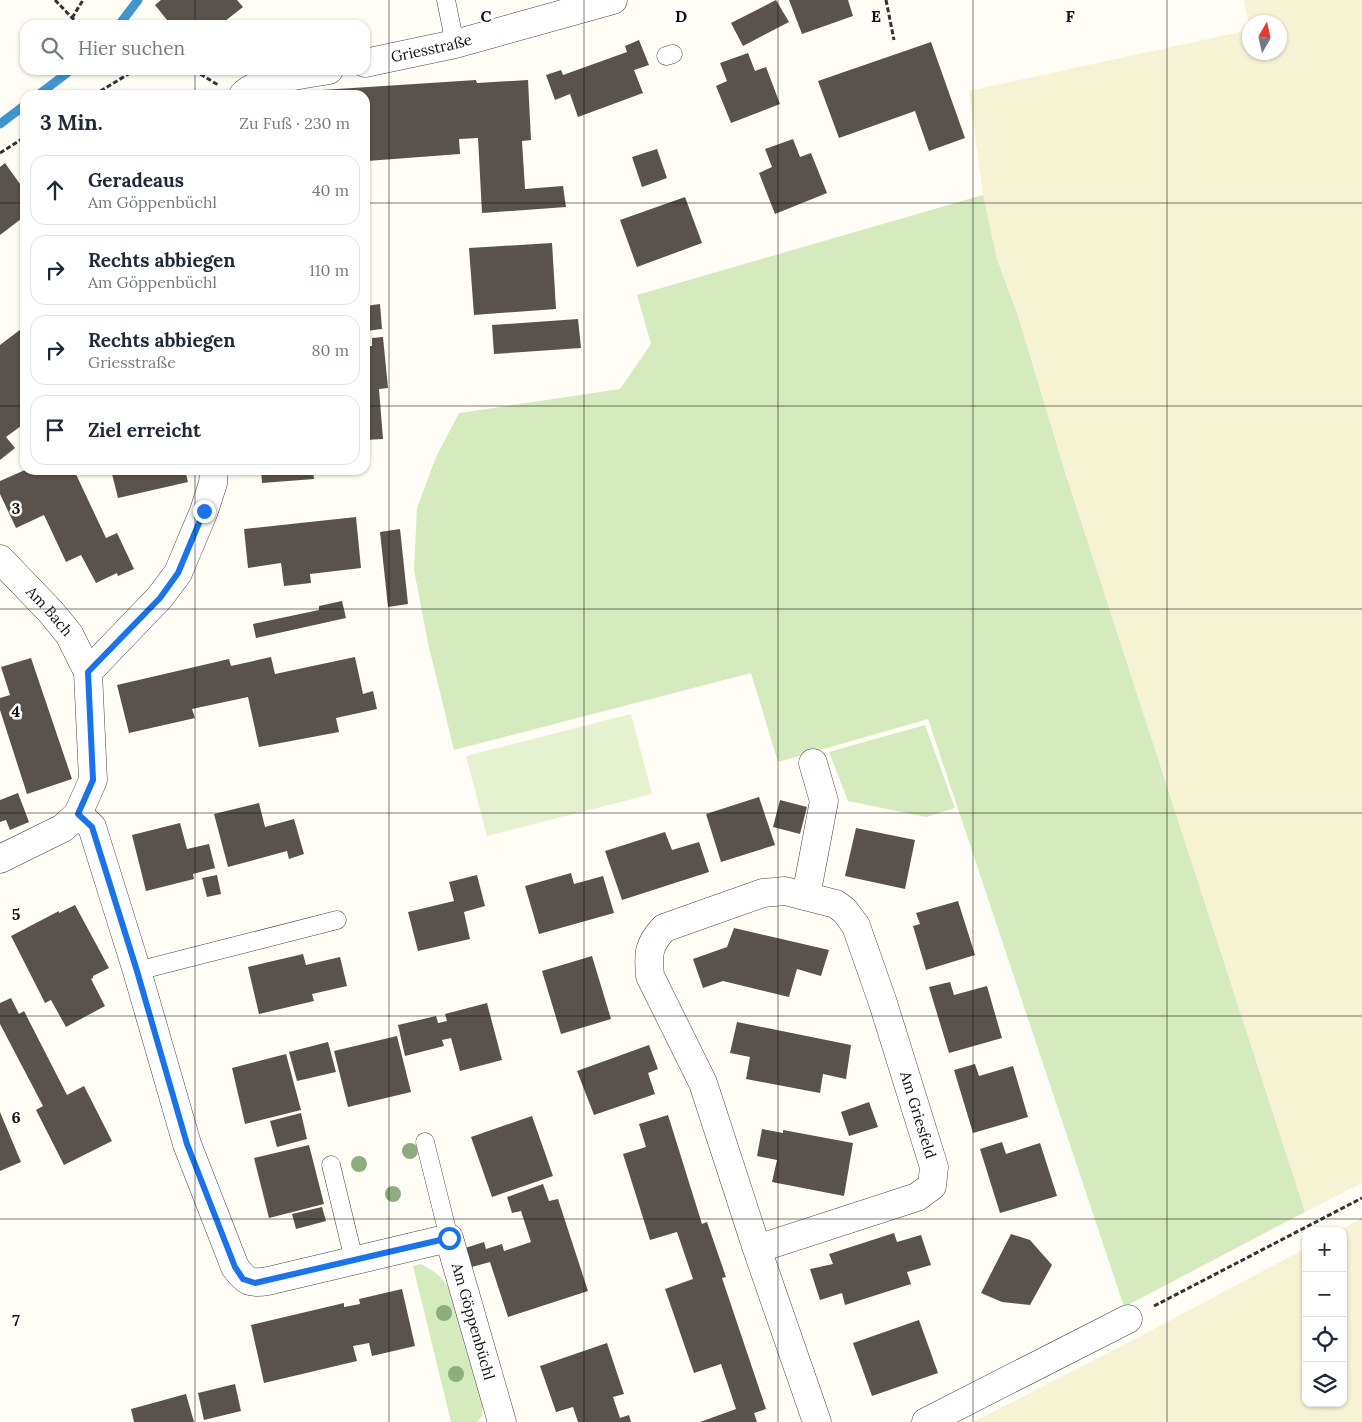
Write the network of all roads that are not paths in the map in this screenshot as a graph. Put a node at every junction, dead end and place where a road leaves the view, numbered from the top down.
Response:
1 (446, 0) edge
2 (613, 0) edge
3 (455, 44) junction
4 (370, 62) edge
5 (304, 75) edge
6 (247, 90) edge
7 (214, 475) edge
8 (0, 559) edge
9 (88, 672) junction
10 (813, 763) dead end
11 (78, 814) junction
12 (0, 859) edge
13 (806, 896) junction
14 (337, 920) dead end
15 (137, 971) junction
16 (425, 1142) dead end
17 (331, 1165) dead end
18 (449, 1238) junction
19 (757, 1249) junction
20 (354, 1260) junction
21 (1128, 1319) road end
22 (502, 1422) edge
23 (817, 1422) edge
24 (926, 1422) edge

1 - 3 lane
2 - 3 street, Griesstraße
3 - 4 street, Griesstraße
5 - 6 street
7 - 9 street
8 - 9 street, Am Bach
9 - 11 street
10 - 13 street
11 - 12 street
11 - 15 street
13 - 19 street, Am Griesfeld
13 - 19 street, Am Griesfeld
14 - 15 lane
15 - 20 street
16 - 18 lane
17 - 20 lane
18 - 20 street
18 - 22 street, Am Göppenbüchl
19 - 23 street, Am Griesfeld
21 - 24 street

